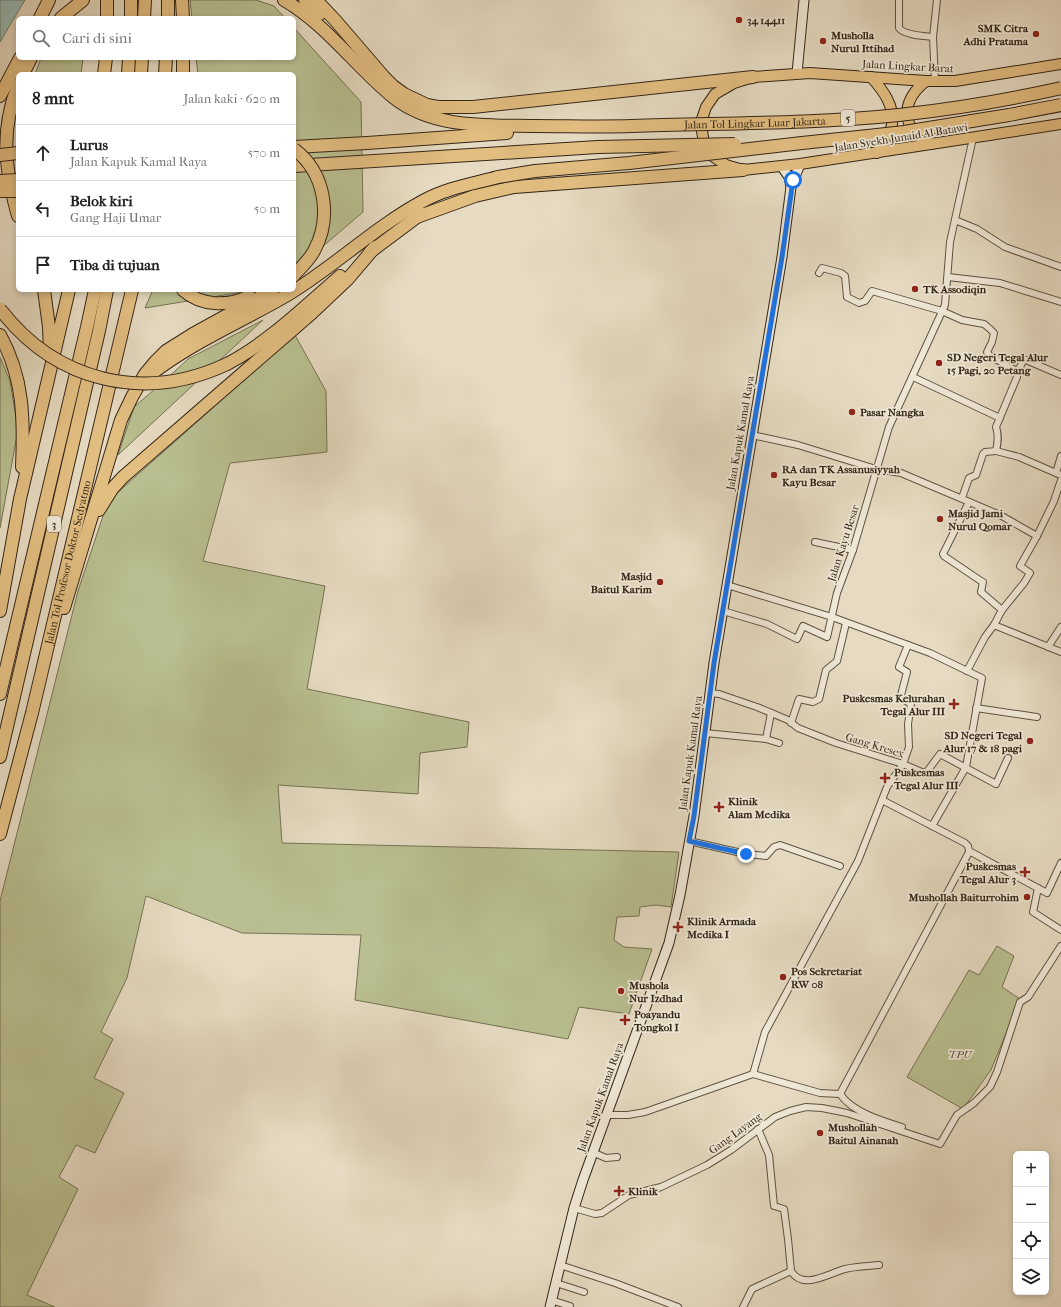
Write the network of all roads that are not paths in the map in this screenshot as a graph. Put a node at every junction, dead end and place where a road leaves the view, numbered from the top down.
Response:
1 (83, 0) edge
2 (107, 0) edge
3 (131, 0) edge
4 (145, 0) edge
5 (168, 0) edge
6 (182, 0) edge
7 (284, 0) edge
8 (305, 0) edge
9 (316, 0) edge
10 (804, 0) edge
11 (899, 0) edge
12 (937, 0) edge
13 (49, 1) edge
14 (40, 16) edge
15 (63, 16) edge
16 (107, 16) edge
17 (130, 16) edge
18 (144, 16) edge
19 (168, 16) edge
20 (183, 16) edge
21 (932, 37) junction
22 (16, 55) edge
23 (106, 60) edge
24 (129, 60) edge
25 (142, 60) edge
26 (166, 60) edge
27 (183, 60) edge
28 (1061, 64) edge
29 (104, 72) edge
30 (128, 72) edge
31 (141, 72) edge
32 (165, 72) edge
33 (183, 72) edge
34 (797, 73) junction
35 (16, 76) edge
36 (753, 77) junction
37 (871, 77) junction
38 (0, 80) edge
39 (930, 81) junction
40 (1061, 88) edge
41 (16, 92) edge
42 (0, 96) edge
43 (393, 97) junction
44 (1061, 105) edge
45 (1061, 124) edge
46 (596, 127) junction
47 (973, 138) junction
48 (802, 142) junction
49 (932, 144) junction
50 (296, 148) edge
51 (296, 150) edge
52 (16, 153) edge
53 (877, 153) junction
54 (0, 155) edge
55 (16, 160) edge
56 (0, 161) edge
57 (800, 164) junction
58 (296, 166) edge
59 (782, 167) junction
60 (743, 170) junction
61 (16, 180) edge
62 (486, 180) junction
63 (0, 181) edge
64 (791, 187) junction
65 (16, 190) edge
66 (0, 191) edge
67 (16, 208) edge
68 (414, 218) junction
69 (955, 220) junction
70 (375, 247) junction
71 (1061, 267) edge
72 (296, 273) edge
73 (819, 273) dead end
74 (948, 276) junction
75 (296, 289) edge
76 (44, 292) edge
77 (68, 292) edge
78 (95, 292) edge
79 (107, 292) edge
80 (132, 292) edge
81 (186, 292) edge
82 (290, 292) edge
83 (258, 294) edge
84 (1061, 302) edge
85 (0, 309) edge
86 (942, 311) junction
87 (0, 335) edge
88 (1017, 370) junction
89 (50, 373) junction
90 (1061, 375) edge
91 (913, 377) junction
92 (138, 387) junction
93 (1000, 418) junction
94 (752, 435) junction
95 (996, 451) junction
96 (1061, 456) edge
97 (876, 469) junction
98 (1059, 474) edge
99 (1061, 480) edge
100 (962, 498) junction
101 (20, 499) junction
102 (969, 502) junction
103 (90, 524) junction
104 (1038, 536) junction
105 (815, 542) dead end
106 (853, 550) junction
107 (727, 585) junction
108 (1002, 610) junction
109 (0, 611) edge
110 (722, 611) junction
111 (832, 617) junction
112 (846, 623) junction
113 (994, 625) junction
114 (1061, 627) edge
115 (908, 645) junction
116 (1048, 647) junction
117 (1061, 652) edge
118 (967, 671) junction
119 (710, 693) junction
120 (0, 694) edge
121 (976, 708) junction
122 (32, 712) junction
123 (770, 713) junction
124 (1037, 717) dead end
125 (791, 723) junction
126 (705, 733) junction
127 (766, 739) junction
128 (779, 743) dead end
129 (0, 757) edge
130 (1008, 758) dead end
131 (903, 764) junction
132 (966, 767) junction
133 (882, 800) junction
134 (932, 826) junction
135 (0, 834) edge
136 (689, 841) junction
137 (968, 854) dead end
138 (1061, 863) edge
139 (840, 866) dead end
140 (1038, 888) junction
141 (1061, 930) edge
142 (1061, 946) edge
143 (754, 1074) junction
144 (840, 1094) junction
145 (606, 1115) junction
146 (902, 1127) dead end
147 (758, 1129) junction
148 (592, 1152) junction
149 (617, 1157) dead end
150 (574, 1208) junction
151 (560, 1265) junction
152 (879, 1265) dead end
153 (791, 1271) junction
154 (556, 1283) junction
155 (584, 1292) dead end
156 (551, 1304) edge
157 (570, 1306) edge
158 (678, 1307) edge
159 (743, 1307) edge

1 - 15 highway
2 - 16 highway
3 - 17 highway
4 - 18 highway
5 - 19 highway
6 - 20 highway
7 - 43 highway
8 - 43 highway
9 - 36 highway
10 - 34 main road
11 - 21 street
12 - 21 street
13 - 14 highway
21 - 39 street
22 - 38 highway
23 - 29 highway
24 - 30 highway
25 - 31 highway
26 - 32 highway
27 - 33 highway
28 - 39 main road, Jalan Lingkar Barat
34 - 36 main road, Jalan Lingkar Barat
34 - 37 main road, Jalan Lingkar Barat
35 - 42 highway
36 - 60 main road, Jalan Lingkar Barat
37 - 39 main road, Jalan Lingkar Barat
37 - 53 main road
39 - 49 main road
40 - 46 highway, Jalan Tol Lingkar Luar Jakarta / 5, bridge
41 - 67 highway
43 - 46 highway
44 - 48 highway, Jalan Tol Lingkar Luar Jakarta / 5, bridge
45 - 47 main road, Jalan Syekh Junaid Al Batawi
46 - 50 highway
47 - 49 main road, Jalan Syekh Junaid Al Batawi
47 - 69 street, Jalan Kayu Besar
48 - 58 highway, bridge
48 - 62 highway, bridge
49 - 53 main road, Jalan Syekh Junaid Al Batawi
51 - 72 highway, bridge
52 - 54 highway, bridge
53 - 57 main road, Jalan Syekh Junaid Al Batawi
55 - 56 highway
57 - 59 main road, Jalan Syekh Junaid Al Batawi
57 - 64 main road, Jalan Kapuk Kamal Raya
59 - 60 main road, Jalan Syekh Junaid Al Batawi
59 - 64 main road
60 - 68 highway
61 - 63 highway, bridge
62 - 68 highway
62 - 75 highway
64 - 94 main road, Jalan Kapuk Kamal Raya
65 - 66 highway, bridge
68 - 70 highway
69 - 71 street
69 - 74 street, Jalan Kayu Besar
70 - 85 highway, bridge
70 - 103 highway
73 - 86 street
74 - 84 street
74 - 86 street, Jalan Kayu Besar
76 - 89 highway
77 - 89 highway
78 - 120 highway, 3
79 - 129 highway, Jalan Tol Profesor Doktor Sedyatmo / 3
80 - 122 highway, Jalan Tol Profesor Doktor Sedyatmo / 3
81 - 83 highway
82 - 92 highway
83 - 92 highway
86 - 88 street
86 - 91 street, Jalan Kayu Besar
87 - 101 highway
88 - 90 street
88 - 93 street
89 - 101 highway
91 - 93 street
91 - 97 street, Jalan Kayu Besar
92 - 103 highway
93 - 95 street
94 - 97 street
94 - 107 main road, Jalan Kapuk Kamal Raya
95 - 98 street
95 - 100 street
96 - 98 street
97 - 100 street
97 - 106 street, Jalan Kayu Besar
99 - 104 street
100 - 102 street
101 - 109 highway
102 - 104 street
102 - 108 street
103 - 122 highway
104 - 108 street
105 - 106 street
106 - 111 street, Jalan Kayu Besar
107 - 110 main road, Jalan Kapuk Kamal Raya
107 - 111 street
108 - 113 street
110 - 111 street, Jalan Kayu Besar
110 - 119 main road, Jalan Kapuk Kamal Raya
111 - 112 street
112 - 115 street
112 - 125 street
113 - 116 street
113 - 118 street
114 - 116 street
115 - 118 street
115 - 131 street
116 - 117 street
118 - 121 street
119 - 123 street, Gang Kresex
119 - 126 main road, Jalan Kapuk Kamal Raya
121 - 124 street
121 - 132 street
122 - 135 highway, Jalan Tol Profesor Doktor Sedyatmo / 3
123 - 125 street, Gang Kresex
123 - 127 street
125 - 131 street, Gang Kresex
126 - 127 street
126 - 136 main road, Jalan Kapuk Kamal Raya
127 - 128 street
130 - 132 street, Gang Kresex
131 - 132 street, Gang Kresex
131 - 133 street
132 - 134 street
133 - 134 street
133 - 143 street
134 - 140 street
136 - 139 street
136 - 145 main road, Jalan Kapuk Kamal Raya
137 - 144 street
138 - 140 street
140 - 141 street
142 - 147 street, Gang Layang
143 - 144 street
143 - 145 street
144 - 146 street
145 - 148 main road, Jalan Kapuk Kamal Raya
147 - 150 street, Gang Layang
147 - 153 street
148 - 149 street
148 - 150 main road, Jalan Kapuk Kamal Raya
150 - 151 main road, Jalan Kapuk Kamal Raya
151 - 154 main road, Jalan Kapuk Kamal Raya
151 - 158 street
152 - 153 street
153 - 159 street
154 - 155 street
154 - 156 main road, Jalan Kapuk Kamal Raya
156 - 157 street

